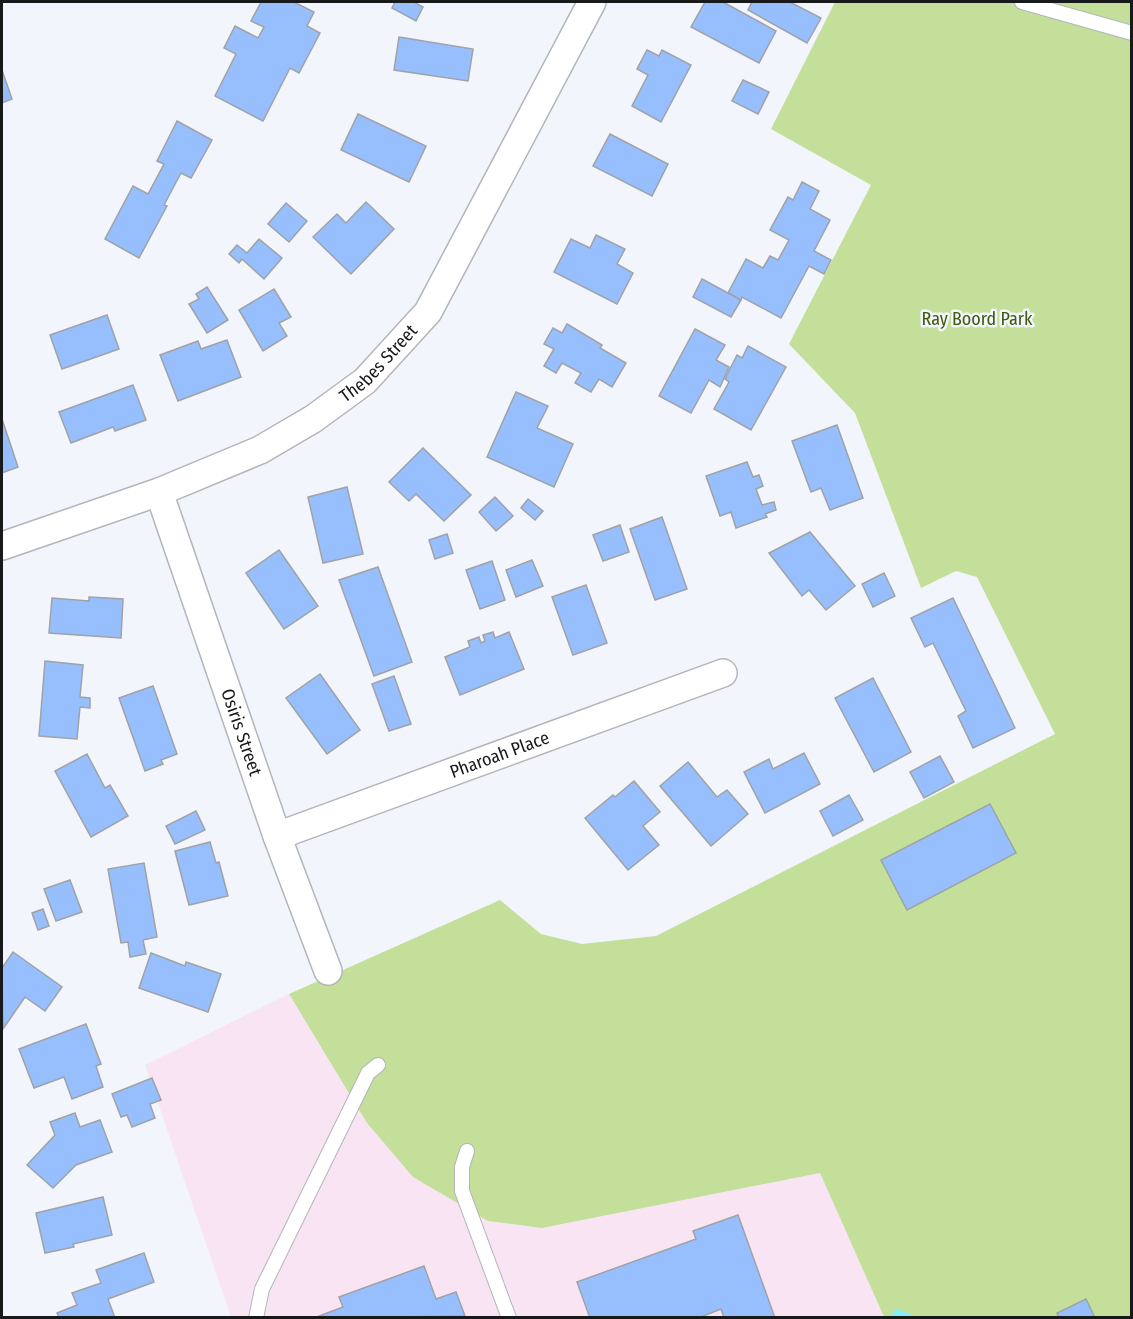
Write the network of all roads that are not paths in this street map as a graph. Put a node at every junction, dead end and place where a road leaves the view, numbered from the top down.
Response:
1 (592, 2) edge
2 (1022, 2) edge
3 (1131, 33) edge
4 (159, 492) junction
5 (2, 546) edge
6 (723, 673) dead end
7 (277, 836) junction
8 (328, 971) dead end
9 (378, 1065) dead end
10 (467, 1151) dead end
11 (256, 1317) edge
12 (509, 1317) edge

1 - 4 street, Thebes Street
2 - 3 lane
4 - 5 street, Thebes Street
4 - 7 street, Osiris Street
6 - 7 street, Pharoah Place
7 - 8 street, Osiris Street
9 - 11 lane
10 - 12 lane

